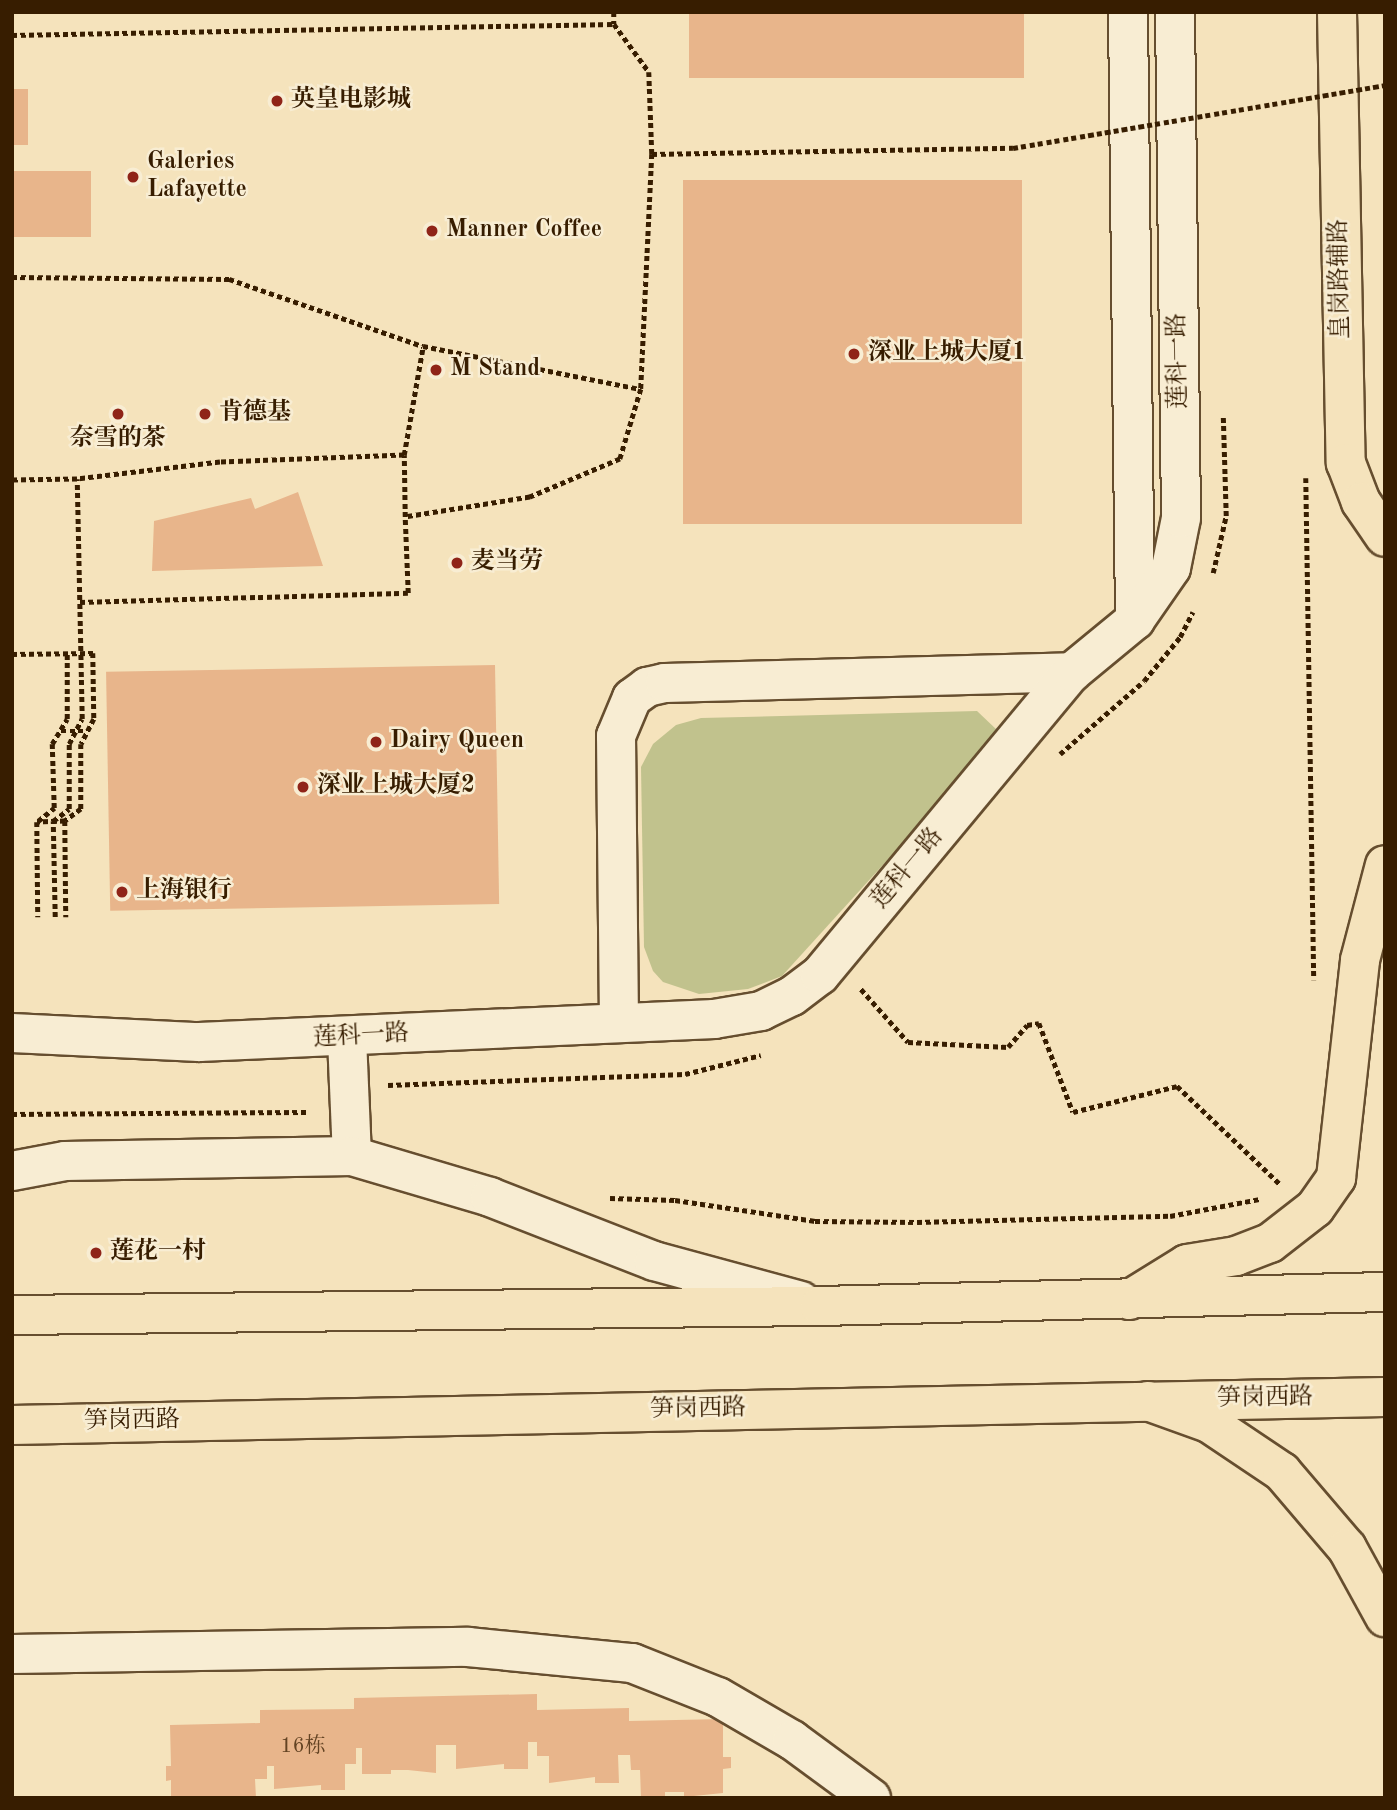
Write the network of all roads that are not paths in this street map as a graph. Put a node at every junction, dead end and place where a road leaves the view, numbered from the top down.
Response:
1 (1128, 12) edge
2 (1175, 12) edge
3 (1336, 12) edge
4 (1385, 537) edge
5 (1135, 620) junction
6 (1072, 672) junction
7 (1385, 865) edge
8 (618, 1022) junction
9 (12, 1033) edge
10 (347, 1038) junction
11 (352, 1156) junction
12 (12, 1171) edge
13 (1385, 1292) edge
14 (1129, 1300) junction
15 (820, 1306) junction
16 (12, 1315) edge
17 (1385, 1397) edge
18 (1148, 1401) junction
19 (12, 1425) edge
20 (1385, 1617) edge
21 (12, 1654) edge
22 (871, 1798) edge

1 - 5 street
2 - 5 street, 莲科一路
3 - 4 main road, 皇岗路辅路
5 - 6 street, 莲科一路
6 - 8 street, 莲科一路
6 - 8 street
7 - 14 main road
8 - 10 street, 莲科一路
9 - 10 street, 莲科一路
10 - 11 street
11 - 12 street
11 - 15 street
13 - 14 main road
14 - 15 main road
15 - 16 main road
17 - 18 main road, 笋岗西路
18 - 19 main road, 笋岗西路
18 - 20 main road
21 - 22 street

